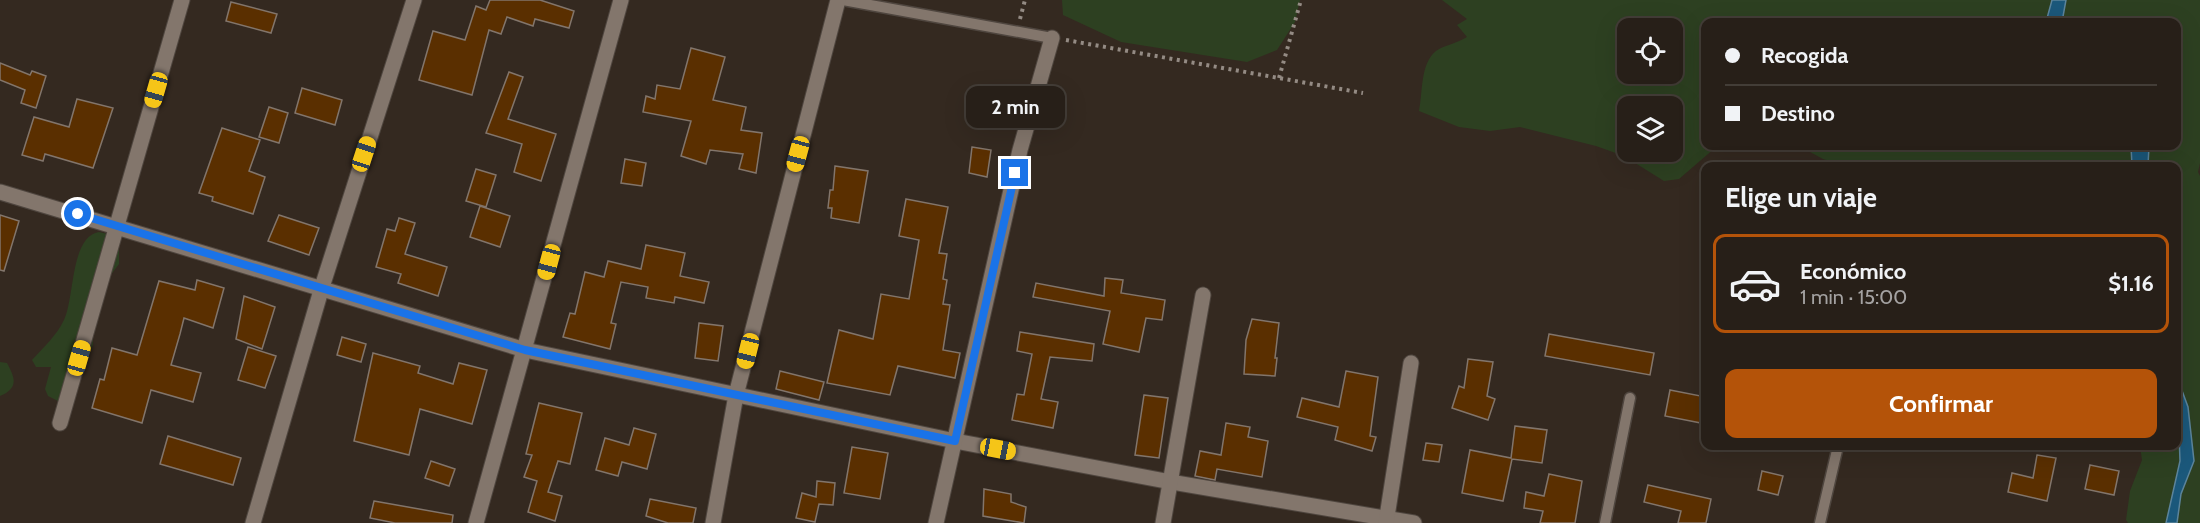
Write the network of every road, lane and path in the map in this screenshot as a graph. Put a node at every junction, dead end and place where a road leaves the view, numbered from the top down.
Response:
1 (182, 0) edge
2 (414, 0) edge
3 (621, 0) edge
4 (838, 0) edge
5 (843, 0) edge
6 (1301, 0) edge
7 (1052, 38) junction
8 (1279, 78) junction
9 (1363, 93) dead end
10 (0, 192) edge
11 (117, 226) junction
12 (321, 287) junction
13 (1203, 295) dead end
14 (525, 350) junction
15 (1411, 363) dead end
16 (736, 395) junction
17 (1630, 398) dead end
18 (60, 423) dead end
19 (955, 441) junction
20 (1837, 450) edge
21 (1171, 482) junction
22 (1387, 521) edge
23 (253, 523) edge
24 (476, 523) edge
25 (713, 523) edge
26 (936, 523) edge
27 (1163, 523) edge
28 (1414, 523) edge
29 (1605, 523) edge
30 (1820, 523) edge

1 - 11 street
2 - 12 street
3 - 14 street
4 - 16 street
5 - 7 lane
6 - 8 path
7 - 8 path
7 - 19 street
8 - 9 path
10 - 11 street
11 - 12 street
11 - 18 street
12 - 14 street
12 - 23 street
13 - 21 street
14 - 16 street
14 - 24 street
15 - 22 street
16 - 19 street
16 - 25 street
17 - 29 lane
19 - 21 street
19 - 26 street
20 - 30 lane
21 - 22 street
21 - 27 street
22 - 28 street

